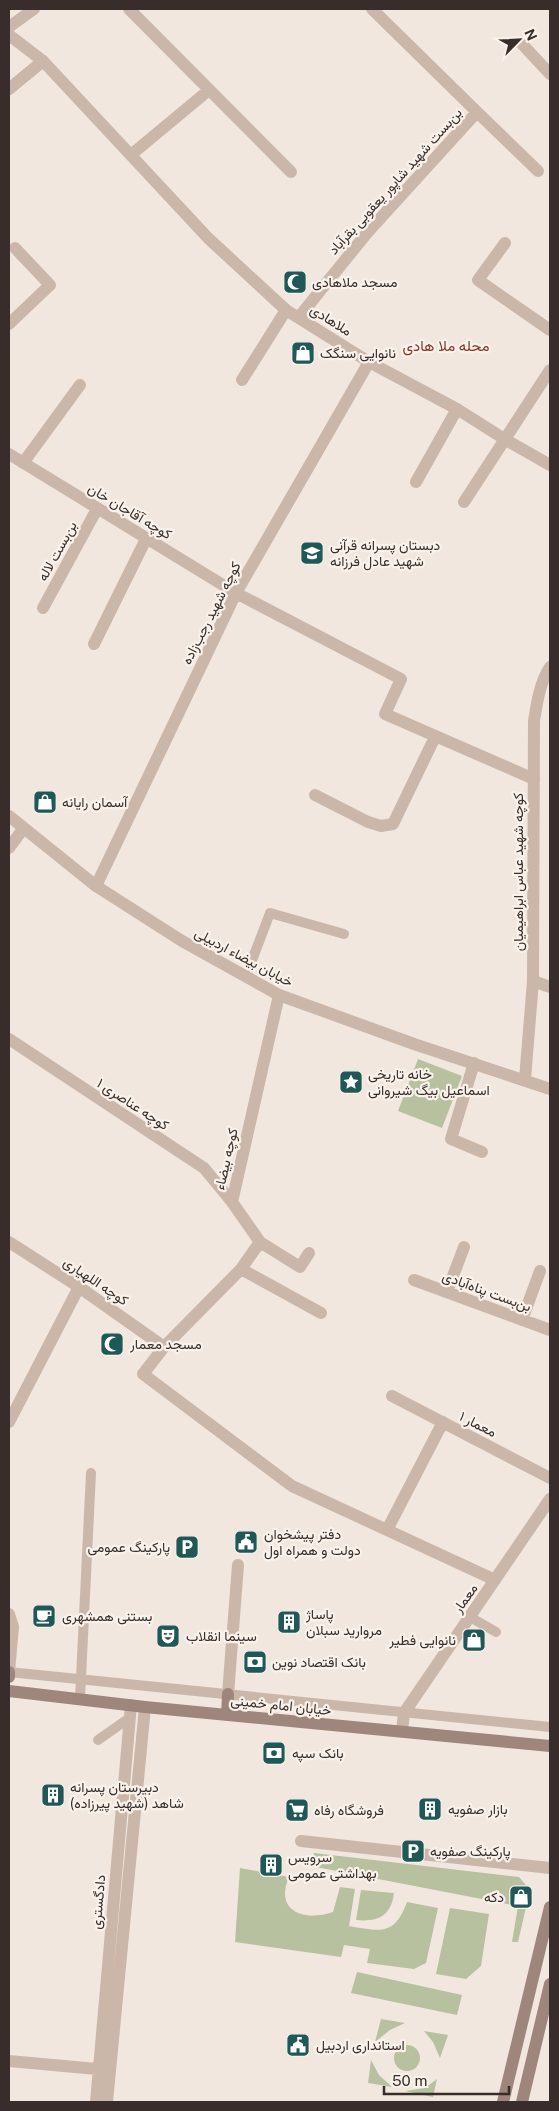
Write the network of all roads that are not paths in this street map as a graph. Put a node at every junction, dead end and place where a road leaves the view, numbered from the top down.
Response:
1 (34, 9) edge
2 (129, 9) edge
3 (372, 9) edge
4 (9, 27) edge
5 (9, 35) edge
6 (522, 44) dead end
7 (43, 61) junction
8 (550, 74) edge
9 (9, 89) edge
10 (209, 90) junction
11 (477, 112) junction
12 (132, 154) junction
13 (538, 171) dead end
14 (291, 172) dead end
15 (505, 243) dead end
16 (15, 248) dead end
17 (286, 310) junction
18 (298, 317) junction
19 (10, 319) edge
20 (550, 330) edge
21 (369, 362) junction
22 (550, 370) edge
23 (242, 380) dead end
24 (80, 385) dead end
25 (457, 409) junction
26 (506, 440) junction
27 (9, 454) edge
28 (23, 463) junction
29 (550, 465) edge
30 (416, 482) dead end
31 (464, 502) dead end
32 (97, 509) junction
33 (146, 538) junction
34 (236, 593) junction
35 (43, 608) dead end
36 (94, 644) dead end
37 (550, 667) edge
38 (435, 737) junction
39 (534, 779) junction
40 (315, 795) dead end
41 (9, 816) edge
42 (23, 829) junction
43 (9, 848) edge
44 (96, 886) junction
45 (344, 934) dead end
46 (246, 976) junction
47 (533, 981) junction
48 (550, 987) edge
49 (279, 995) junction
50 (9, 1040) edge
51 (474, 1063) junction
52 (525, 1079) junction
53 (550, 1088) edge
54 (482, 1152) dead end
55 (232, 1202) junction
56 (9, 1242) edge
57 (260, 1242) junction
58 (464, 1247) dead end
59 (309, 1253) dead end
60 (241, 1269) junction
61 (540, 1270) dead end
62 (414, 1280) dead end
63 (79, 1286) junction
64 (447, 1292) junction
65 (321, 1313) dead end
66 (522, 1320) junction
67 (550, 1330) edge
68 (164, 1347) junction
69 (392, 1396) dead end
70 (9, 1422) edge
71 (443, 1422) junction
72 (91, 1474) dead end
73 (550, 1478) edge
74 (550, 1499) edge
75 (387, 1530) junction
76 (238, 1565) dead end
77 (496, 1580) junction
78 (9, 1614) edge
79 (470, 1617) junction
80 (496, 1632) dead end
81 (9, 1672) edge
82 (9, 1677) edge
83 (81, 1679) junction
84 (9, 1691) edge
85 (228, 1694) junction
86 (80, 1698) junction
87 (130, 1705) junction
88 (145, 1707) junction
89 (404, 1712) junction
90 (227, 1715) junction
91 (128, 1719) junction
92 (550, 1727) edge
93 (402, 1731) junction
94 (98, 1740) dead end
95 (550, 1746) edge
96 (301, 1841) dead end
97 (550, 1868) edge
98 (115, 1882) junction
99 (128, 1884) junction
100 (550, 1907) edge
101 (550, 1984) edge
102 (546, 2021) edge
103 (9, 2061) edge
104 (105, 2070) junction
105 (96, 2102) edge
106 (107, 2102) edge
107 (503, 2102) edge
108 (522, 2102) edge

1 - 4 street
2 - 10 street
3 - 11 street, بن‌بست شهید شاپور یعقوبی بقرآباد
5 - 7 street, ملاهادی
6 - 8 street
7 - 9 street
7 - 12 street, ملاهادی
10 - 12 street
10 - 14 street
11 - 13 street, بن‌بست شهید شاپور یعقوبی بقرآباد
11 - 18 street, بن‌بست شهید شاپور یعقوبی بقرآباد
12 - 17 street, ملاهادی
15 - 20 street
16 - 19 street
17 - 18 street, ملاهادی
17 - 23 street
18 - 21 street, ملاهادی
21 - 25 street, ملاهادی
21 - 34 street, کوچه شهید رجب‌زاده
22 - 26 street
24 - 28 street
25 - 26 street, ملاهادی
25 - 30 street
26 - 29 street, ملاهادی
26 - 31 street
27 - 28 street, کوچه آقاجان خان
28 - 32 street, کوچه آقاجان خان
32 - 33 street, کوچه آقاجان خان
32 - 35 street, بن‌بست لاله
33 - 34 street, کوچه آقاجان خان
33 - 36 street
34 - 38 street, کوچه آقاجان خان
34 - 44 street, کوچه شهید رجب‌زاده
37 - 39 street, کوچه شهید عباس ابراهیمیان
38 - 39 street
38 - 40 street
39 - 47 street, کوچه شهید عباس ابراهیمیان
41 - 42 street, خیابان بیضاء اردبیلی
42 - 43 street
42 - 44 street, خیابان بیضاء اردبیلی
44 - 46 street, خیابان بیضاء اردبیلی
45 - 46 lane
46 - 49 street, خیابان بیضاء اردبیلی
47 - 48 street
47 - 52 street, کوچه شهید عباس ابراهیمیان
49 - 51 street, خیابان بیضاء اردبیلی
49 - 55 street, کوچه بیضاء
50 - 55 street, کوچه عناصری ۱
51 - 52 street, خیابان بیضاء اردبیلی
51 - 54 street
52 - 53 street, خیابان بیضاء اردبیلی
55 - 57 street, کوچه بیضاء
56 - 63 street, کوچه اللهیاری
57 - 59 street
57 - 60 street
58 - 64 street
60 - 65 street
60 - 68 street
61 - 66 street
62 - 64 street, بن‌بست پناه‌آبادی
63 - 68 street, کوچه اللهیاری
63 - 70 street
64 - 66 street, بن‌بست پناه‌آبادی
66 - 67 street, بن‌بست پناه‌آبادی
68 - 75 street
69 - 71 street, معمار ۱
71 - 73 street, معمار ۱
71 - 75 street
72 - 83 lane
74 - 77 street, معمار
75 - 77 street
76 - 85 street
77 - 79 street, معمار
78 - 81 street
79 - 80 lane
79 - 89 street, معمار
81 - 82 main road
81 - 83 lane
83 - 85 lane
83 - 86 lane
84 - 86 main road, خیابان امام خمینی
85 - 89 lane
85 - 90 main road
86 - 87 main road, خیابان امام خمینی
87 - 88 main road, خیابان امام خمینی
87 - 91 street, دادگستری
88 - 90 main road, خیابان امام خمینی
88 - 99 street
89 - 92 lane
89 - 93 street
90 - 93 main road, خیابان امام خمینی
91 - 94 lane
91 - 98 street, دادگستری
93 - 95 main road, خیابان امام خمینی
96 - 97 street
98 - 99 street
98 - 104 street, دادگستری
99 - 104 street
100 - 107 main road
101 - 102 main road
102 - 108 main road
103 - 104 street
104 - 105 street, دادگستری
104 - 106 street

